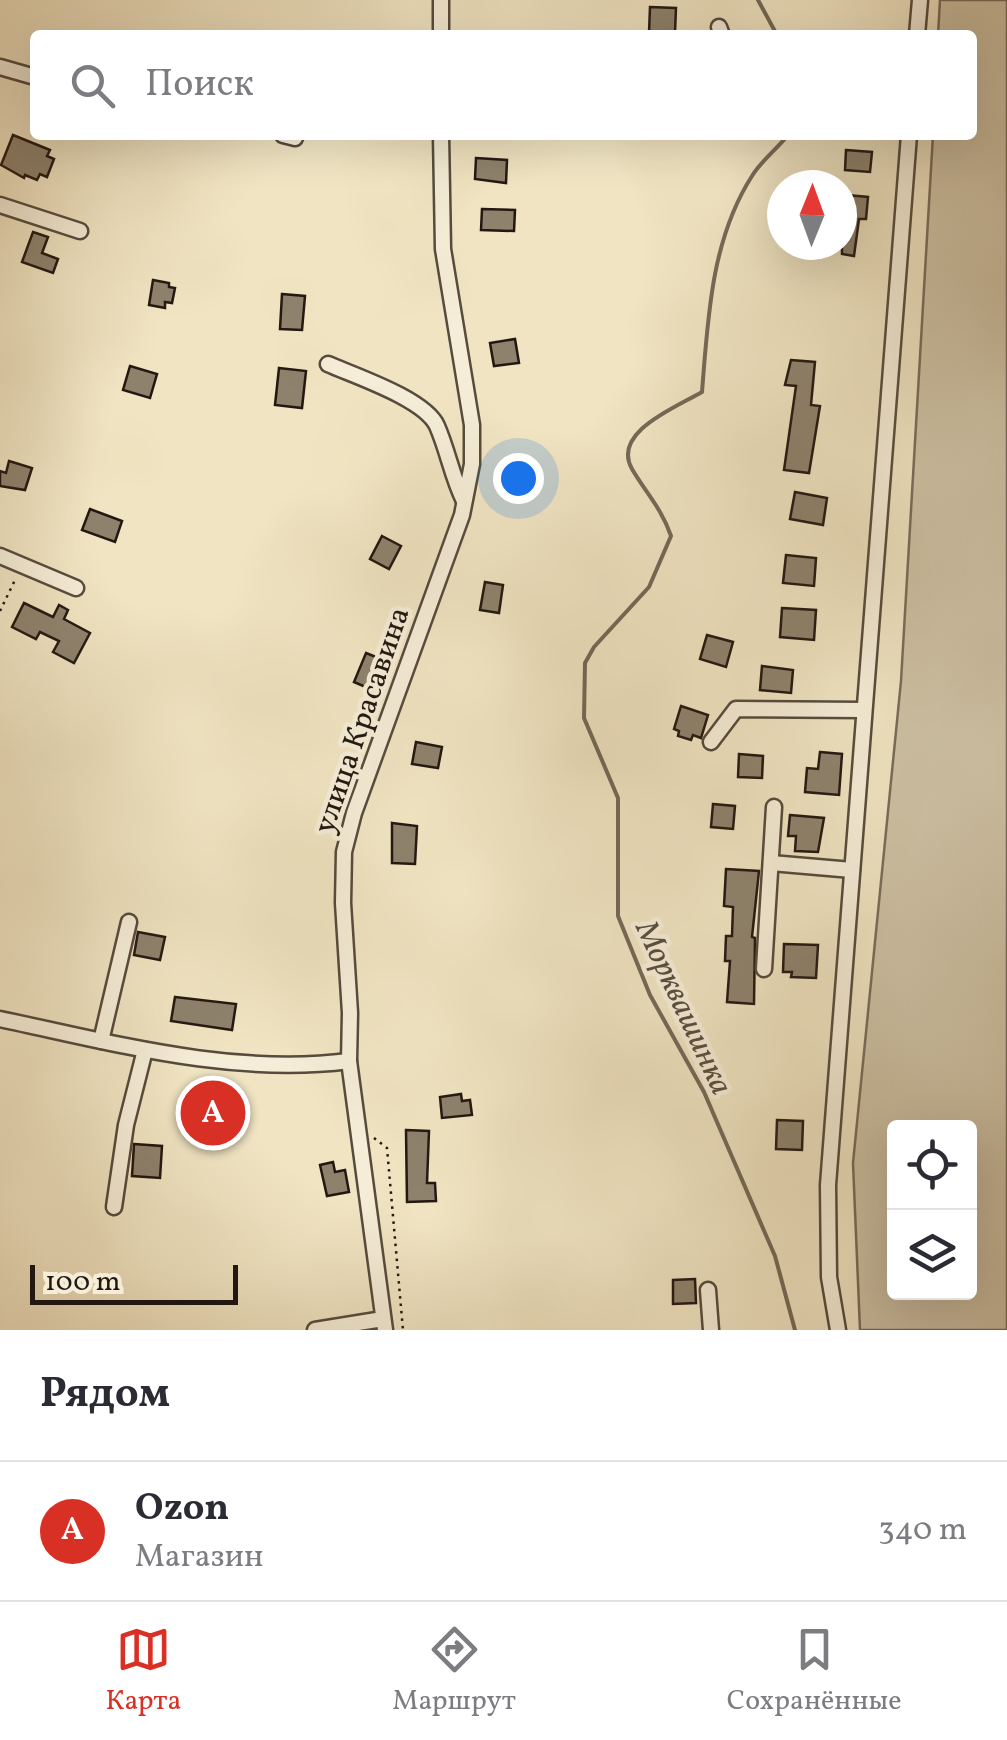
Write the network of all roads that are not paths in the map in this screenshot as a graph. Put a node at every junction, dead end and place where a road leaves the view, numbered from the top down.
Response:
1 (441, 0) edge
2 (920, 0) edge
3 (441, 30) edge
4 (917, 30) edge
5 (0, 67) edge
6 (30, 76) edge
7 (441, 140) edge
8 (909, 140) edge
9 (0, 206) edge
10 (80, 230) dead end
11 (328, 364) dead end
12 (465, 502) junction
13 (0, 556) edge
14 (76, 588) dead end
15 (864, 710) junction
16 (711, 742) dead end
17 (774, 807) dead end
18 (770, 863) junction
19 (852, 870) junction
20 (129, 922) dead end
21 (764, 970) dead end
22 (0, 1019) edge
23 (101, 1040) junction
24 (145, 1050) junction
25 (349, 1061) junction
26 (114, 1207) dead end
27 (708, 1290) dead end
28 (384, 1324) edge
29 (315, 1330) edge
30 (711, 1330) edge
31 (838, 1330) edge

1 - 3 street
2 - 4 street
5 - 6 street
7 - 12 street, улица Красавина
8 - 15 street
9 - 10 street
11 - 12 street
12 - 25 street, улица Красавина
13 - 14 street
15 - 16 street
15 - 19 street
17 - 18 street
18 - 19 street
18 - 21 street
19 - 31 street
20 - 23 street
22 - 23 street
23 - 24 street
24 - 25 street
24 - 26 street
25 - 28 street, улица Красавина
27 - 30 street
28 - 29 street

